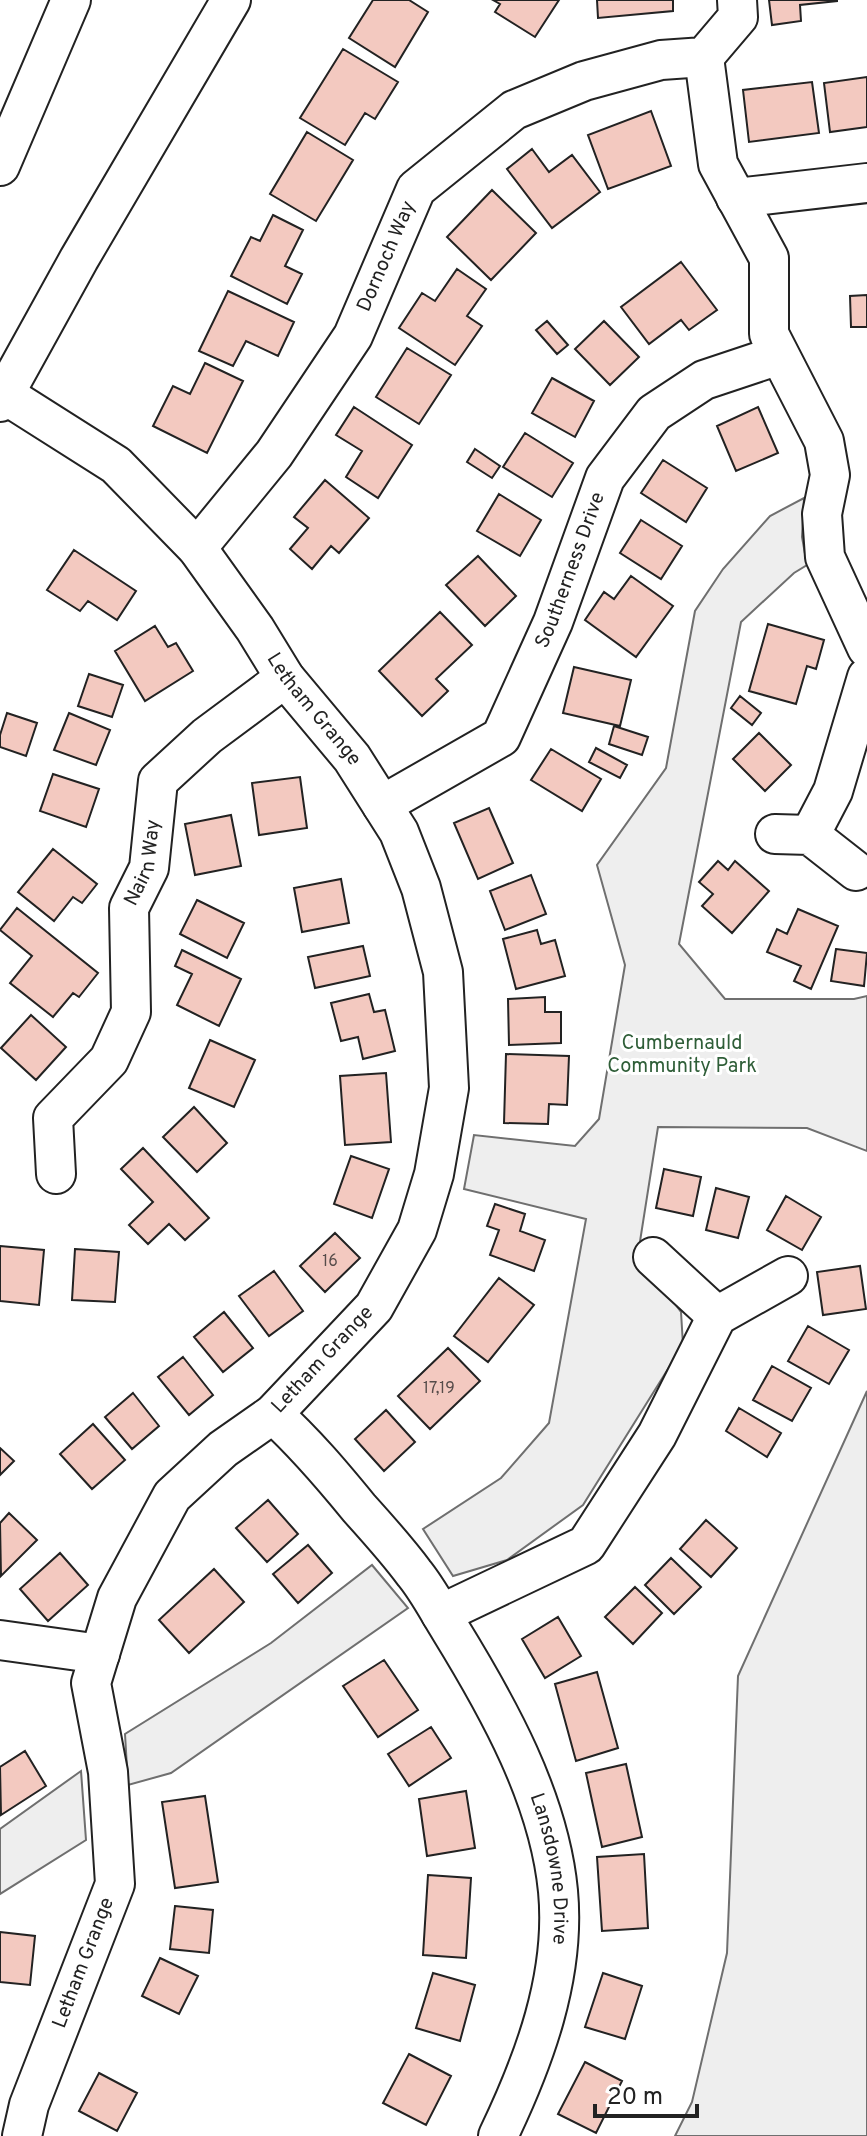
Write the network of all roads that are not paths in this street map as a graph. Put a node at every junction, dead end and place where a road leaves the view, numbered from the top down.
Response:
1 (71, 0) edge
2 (231, 0) edge
3 (737, 0) edge
4 (704, 57) junction
5 (0, 166) edge
6 (867, 183) edge
7 (736, 198) junction
8 (779, 355) junction
9 (2, 398) edge
10 (197, 548) junction
11 (867, 648) edge
12 (867, 677) edge
13 (285, 678) junction
14 (382, 805) junction
15 (856, 871) dead end
16 (56, 1174) dead end
17 (653, 1257) dead end
18 (788, 1276) dead end
19 (717, 1316) junction
20 (273, 1414) junction
21 (441, 1614) junction
22 (0, 1640) edge
23 (100, 1654) junction
24 (22, 2136) edge
25 (498, 2136) edge

1 - 5 street
2 - 9 street
3 - 4 street
4 - 7 street
4 - 10 street, Dornoch Way
6 - 7 street
7 - 8 street
8 - 11 street
8 - 14 street, Southerness Drive
9 - 10 street, Letham Grange
10 - 13 street, Letham Grange
12 - 15 street
13 - 14 street, Letham Grange
13 - 16 street, Nairn Way
14 - 20 street, Letham Grange
17 - 19 street
18 - 19 street
19 - 21 street
20 - 21 street, Lansdowne Drive
20 - 23 street, Letham Grange
21 - 25 street, Lansdowne Drive
22 - 23 street
23 - 24 street, Letham Grange

